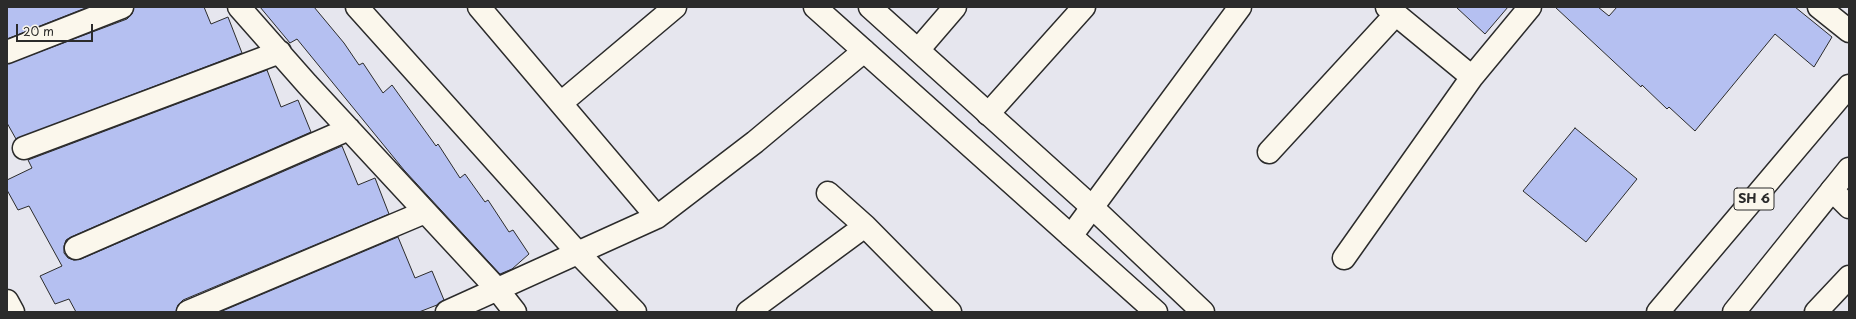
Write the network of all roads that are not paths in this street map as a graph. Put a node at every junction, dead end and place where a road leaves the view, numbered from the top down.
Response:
1 (122, 7) edge
2 (239, 7) edge
3 (357, 7) edge
4 (478, 7) edge
5 (675, 7) edge
6 (815, 7) edge
7 (870, 7) edge
8 (955, 7) edge
9 (1084, 7) edge
10 (1240, 7) edge
11 (1530, 7) edge
12 (1819, 7) edge
13 (1392, 11) edge
14 (1849, 31) edge
15 (918, 50) junction
16 (864, 51) junction
17 (7, 52) edge
18 (280, 52) junction
19 (1472, 77) junction
20 (1849, 86) edge
21 (561, 103) junction
22 (988, 114) junction
23 (349, 129) junction
24 (24, 148) dead end
25 (1269, 152) dead end
26 (1849, 169) edge
27 (1832, 190) junction
28 (828, 193) dead end
29 (1849, 207) edge
30 (1092, 208) junction
31 (425, 212) junction
32 (657, 217) junction
33 (865, 226) junction
34 (1071, 236) junction
35 (76, 248) dead end
36 (578, 253) junction
37 (1344, 258) dead end
38 (1849, 277) edge
39 (497, 289) junction
40 (7, 301) edge
41 (1151, 311) edge
42 (13, 312) edge
43 (188, 312) edge
44 (447, 312) edge
45 (515, 312) edge
46 (635, 312) edge
47 (748, 312) edge
48 (950, 312) edge
49 (1203, 312) edge
50 (1658, 312) edge
51 (1734, 312) edge
52 (1816, 312) edge

1 - 17 street
2 - 18 street
3 - 36 street
4 - 21 street
5 - 21 street
6 - 16 street
7 - 15 street
8 - 15 street
9 - 22 street
10 - 30 street
11 - 19 street
12 - 14 street
13 - 19 street
13 - 25 street
15 - 22 street
16 - 32 street
16 - 34 street
18 - 23 street
18 - 24 street
19 - 37 street
20 - 50 street, SH 6
21 - 32 street
22 - 30 street
23 - 31 street
23 - 35 street
26 - 27 street
27 - 29 street
27 - 51 street
28 - 33 street
30 - 34 street
30 - 49 street
31 - 39 street
31 - 43 street
32 - 36 street
33 - 47 street
33 - 48 street
34 - 41 street
36 - 39 street
36 - 46 street
38 - 52 street
39 - 44 street
39 - 45 street
40 - 42 street

